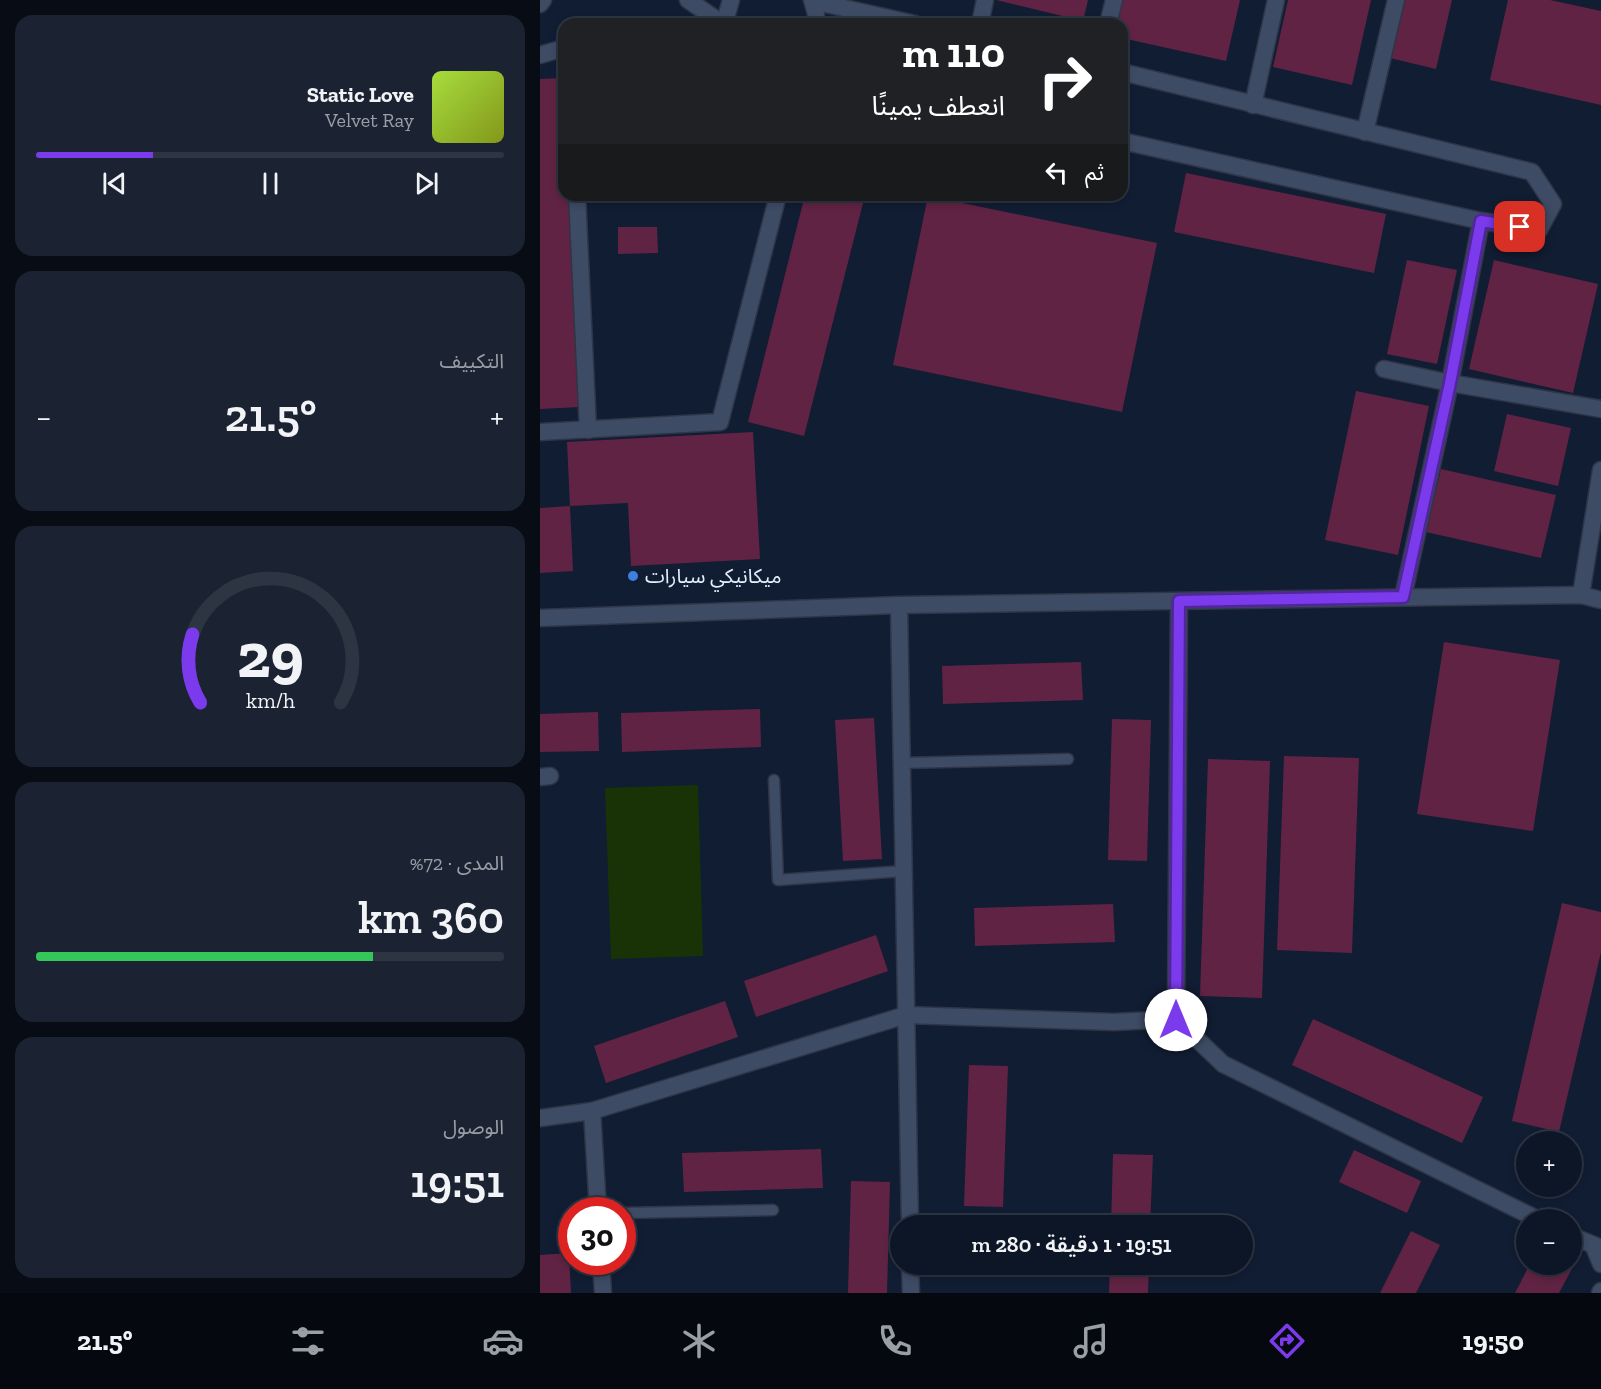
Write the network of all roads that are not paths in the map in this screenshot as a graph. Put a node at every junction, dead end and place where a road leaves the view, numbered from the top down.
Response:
1 (543, 0) edge
2 (688, 0) edge
3 (731, 0) edge
4 (985, 0) edge
5 (1114, 0) edge
6 (1276, 0) edge
7 (1396, 0) edge
8 (812, 1) edge
9 (540, 4) edge
10 (716, 18) edge
11 (726, 18) edge
12 (816, 18) edge
13 (888, 18) edge
14 (981, 18) edge
15 (1110, 18) edge
16 (558, 50) edge
17 (540, 56) edge
18 (1128, 74) edge
19 (1253, 105) junction
20 (1365, 132) junction
21 (1128, 142) edge
22 (576, 201) edge
23 (776, 201) edge
24 (1481, 221) junction
25 (1384, 369) dead end
26 (1450, 383) junction
27 (1601, 409) edge
28 (588, 430) junction
29 (540, 432) edge
30 (1601, 470) edge
31 (1581, 595) junction
32 (1403, 597) junction
33 (1601, 600) edge
34 (1179, 601) junction
35 (899, 605) junction
36 (540, 618) edge
37 (1068, 759) dead end
38 (902, 762) junction
39 (774, 780) dead end
40 (904, 871) junction
41 (906, 1015) junction
42 (1176, 1020) junction
43 (592, 1111) junction
44 (540, 1118) edge
45 (597, 1197) edge
46 (1517, 1209) edge
47 (772, 1210) dead end
48 (636, 1213) edge
49 (910, 1215) edge
50 (1582, 1240) edge
51 (1598, 1247) edge
52 (1601, 1264) edge
53 (602, 1275) edge
54 (910, 1275) edge
55 (603, 1293) edge
56 (911, 1293) edge

1 - 9 street
2 - 10 street
3 - 11 street
4 - 14 street
5 - 15 street
6 - 19 street
7 - 20 street
8 - 12 street
8 - 13 street
16 - 17 street
18 - 19 street
19 - 20 street
20 - 24 street
21 - 24 street
22 - 28 street
23 - 28 street
24 - 26 street
25 - 26 street
26 - 27 street
26 - 32 street
28 - 29 street
30 - 31 street
31 - 32 street
31 - 33 street
32 - 34 street
34 - 35 street
34 - 42 street
35 - 36 street
35 - 38 street
37 - 38 lane
38 - 40 street
39 - 40 lane
40 - 41 street
41 - 42 street
41 - 43 street
41 - 49 street
42 - 46 street
43 - 44 street
43 - 45 street
47 - 48 lane
50 - 51 street
51 - 52 street
53 - 55 street
54 - 56 street

